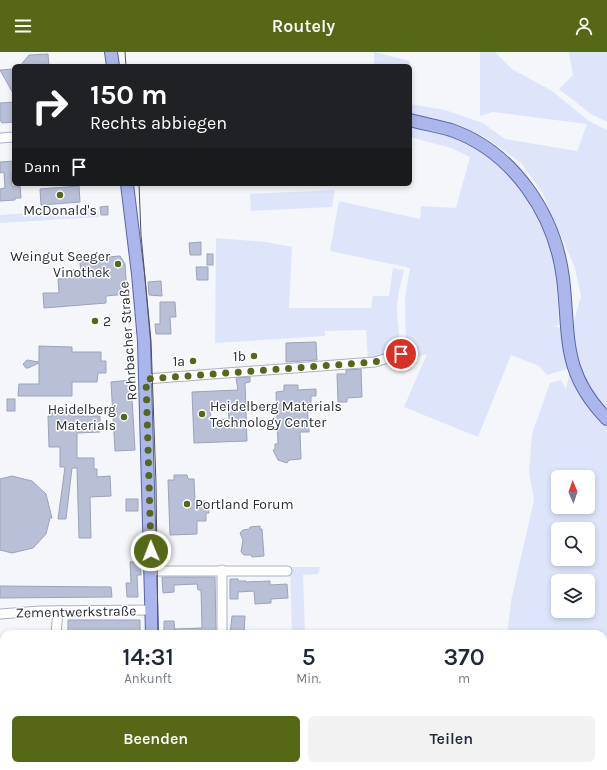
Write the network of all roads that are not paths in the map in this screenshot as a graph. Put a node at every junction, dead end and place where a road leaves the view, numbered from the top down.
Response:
1 (111, 52) edge
2 (113, 64) edge
3 (412, 120) edge
4 (12, 137) edge
5 (0, 138) edge
6 (127, 186) edge
7 (401, 354) dead end
8 (146, 379) junction
9 (607, 419) edge
10 (151, 570) junction
11 (222, 570) junction
12 (287, 571) dead end
13 (152, 610) junction
14 (58, 611) junction
15 (0, 614) edge
16 (56, 630) edge
17 (152, 630) edge
18 (222, 630) edge

1 - 2 main road
3 - 9 main road
4 - 5 street
6 - 8 main road, Rohrbacher Straße
7 - 8 street
8 - 10 main road, Rohrbacher Straße
10 - 11 street
10 - 13 main road, Rohrbacher Straße
11 - 12 street
11 - 18 street
13 - 14 street, Zementwerkstraße
13 - 17 main road, Rohrbacher Straße
14 - 15 street, Zementwerkstraße
14 - 16 street

